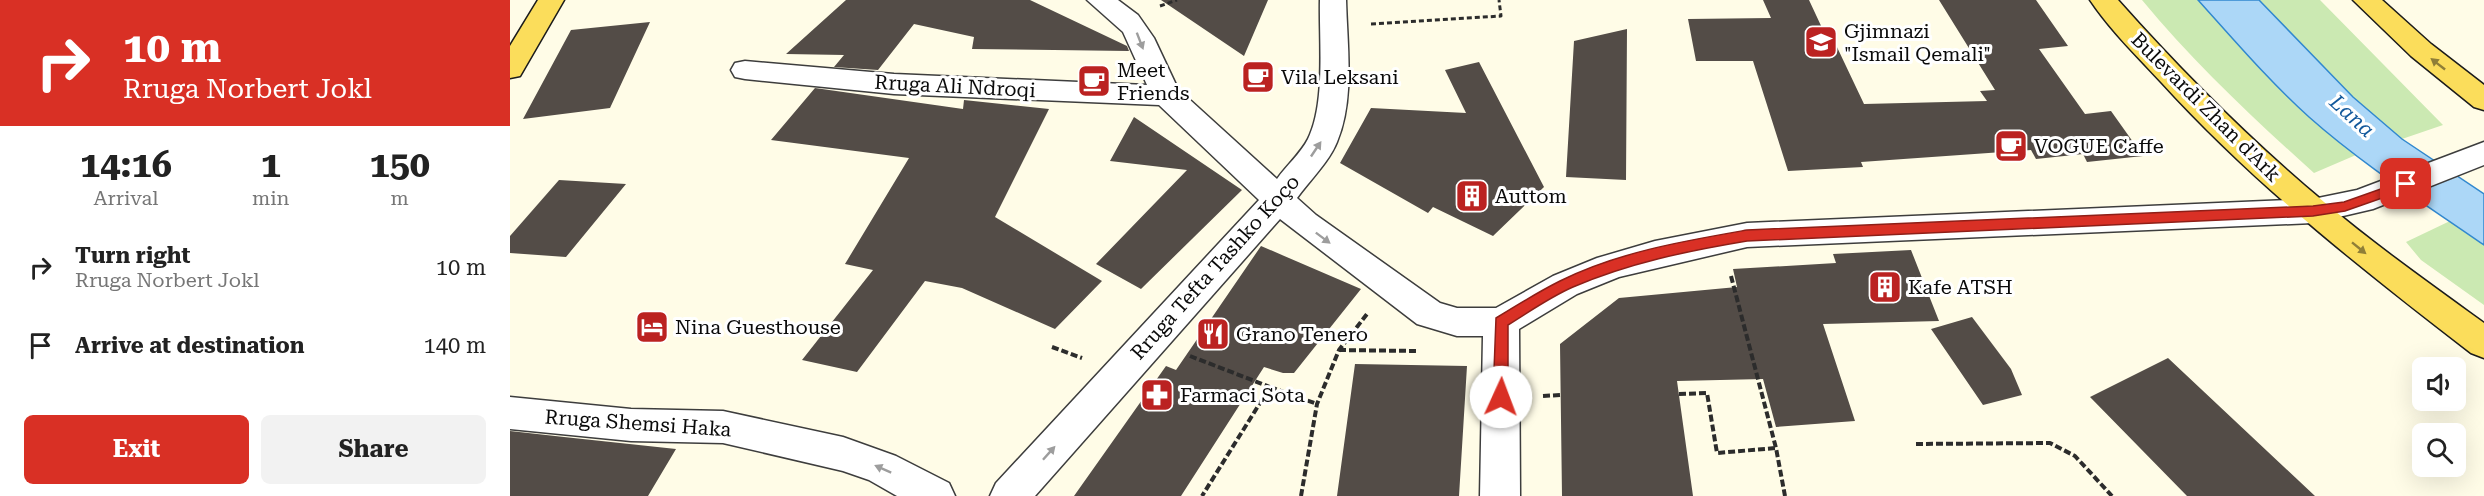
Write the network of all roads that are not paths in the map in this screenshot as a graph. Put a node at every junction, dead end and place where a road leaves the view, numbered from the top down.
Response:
1 (551, 0) edge
2 (1100, 0) edge
3 (1333, 0) edge
4 (2103, 0) edge
5 (2366, 0) edge
6 (510, 69) edge
7 (744, 70) dead end
8 (1167, 96) junction
9 (2484, 100) edge
10 (2478, 156) edge
11 (1278, 200) junction
12 (2313, 211) junction
13 (1501, 322) junction
14 (2484, 343) edge
15 (510, 413) edge
16 (935, 496) edge
17 (1010, 496) edge
18 (1500, 496) edge

1 - 6 main road
2 -> 8 street
11 -> 3 street, Rruga Tefta Tashko Koço
4 - 12 main road, Bulevardi Zhan d'Ark
9 -> 5 main road
7 - 8 street, Rruga Ali Ndroqi
8 - 11 street
10 - 12 street
11 -> 13 street
17 -> 11 street, Rruga Tefta Tashko Koço
12 - 13 street
12 -> 14 main road, Bulevardi Zhan d'Ark
13 - 18 street
16 -> 15 street, Rruga Shemsi Haka

